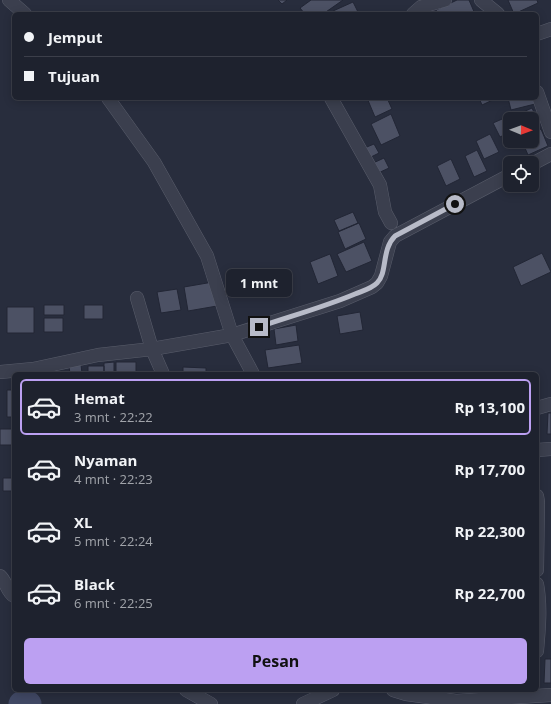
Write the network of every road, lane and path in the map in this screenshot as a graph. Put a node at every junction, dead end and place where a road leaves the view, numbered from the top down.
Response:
1 (9, 0) edge
2 (445, 0) edge
3 (481, 0) edge
4 (23, 12) edge
5 (415, 12) edge
6 (496, 12) edge
7 (551, 29) edge
8 (539, 33) edge
9 (539, 98) edge
10 (109, 100) edge
11 (331, 100) edge
12 (551, 132) edge
13 (551, 154) edge
14 (539, 160) edge
15 (503, 179) edge
16 (391, 223) dead end
17 (137, 298) dead end
18 (232, 335) junction
19 (152, 349) junction
20 (0, 372) edge
21 (33, 372) edge
22 (162, 372) edge
23 (251, 372) edge
24 (551, 404) edge
25 (539, 407) edge
26 (551, 449) edge
27 (539, 450) edge
28 (0, 576) edge
29 (539, 594) edge
30 (12, 595) edge
31 (539, 628) edge
32 (190, 692) edge
33 (329, 692) edge
34 (400, 692) edge
35 (533, 693) edge
36 (551, 695) edge
37 (457, 696) edge
38 (211, 704) edge
39 (303, 704) edge

1 - 4 street
2 - 5 street
3 - 6 street
7 - 8 street
9 - 12 street
10 - 18 street
11 - 16 street
13 - 14 street
15 - 18 street
17 - 19 street
18 - 19 street
18 - 23 street
19 - 21 street
19 - 22 street
20 - 21 street
24 - 25 street
26 - 27 street
28 - 30 street
29 - 31 street
32 - 38 street
33 - 39 street
34 - 37 street
35 - 36 street
35 - 37 street

